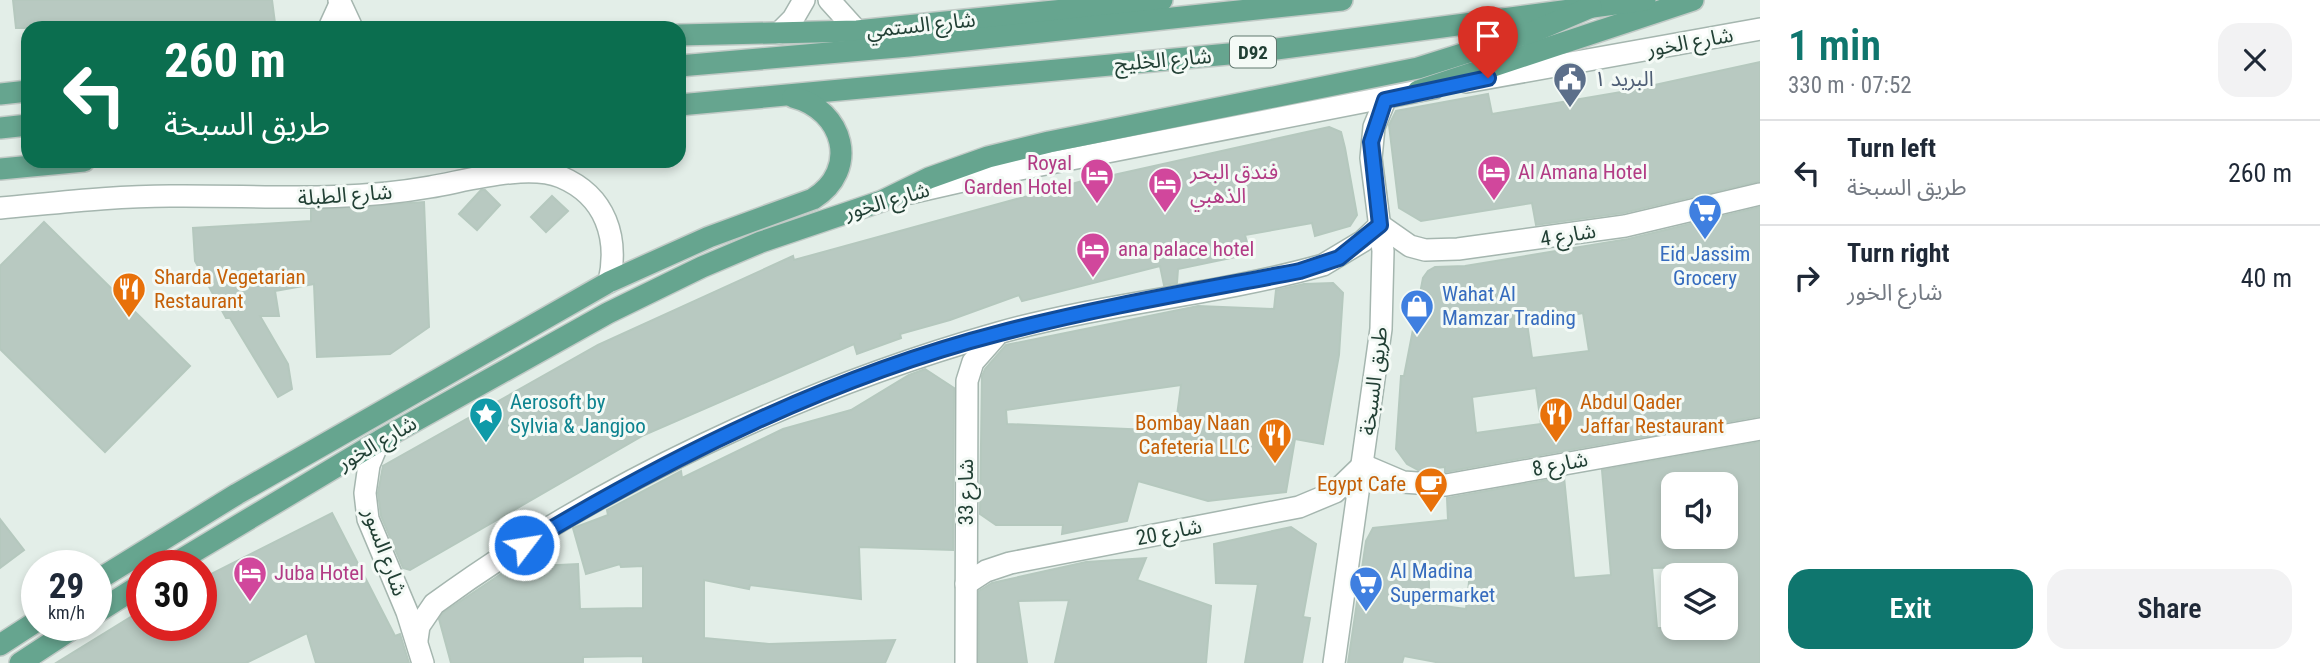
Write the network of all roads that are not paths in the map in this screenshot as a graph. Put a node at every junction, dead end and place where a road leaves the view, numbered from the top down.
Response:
1 (804, 0) edge
2 (829, 0) edge
3 (1162, 0) edge
4 (1342, 0) edge
5 (1645, 0) edge
6 (1693, 0) edge
7 (340, 2) edge
8 (1591, 7) junction
9 (332, 21) edge
10 (349, 21) edge
11 (1760, 29) edge
12 (857, 31) junction
13 (779, 33) junction
14 (686, 35) edge
15 (686, 65) edge
16 (1418, 91) junction
17 (21, 92) edge
18 (0, 94) edge
19 (784, 95) junction
20 (1385, 100) junction
21 (686, 103) edge
22 (21, 126) edge
23 (0, 128) edge
24 (21, 167) edge
25 (0, 169) edge
26 (1760, 194) edge
27 (882, 201) junction
28 (0, 208) edge
29 (1380, 225) junction
30 (610, 282) junction
31 (999, 333) junction
32 (1760, 429) edge
33 (379, 441) junction
34 (1363, 465) junction
35 (197, 550) edge
36 (112, 571) edge
37 (966, 584) junction
38 (21, 631) edge
39 (417, 640) junction
40 (54, 641) edge
41 (0, 645) edge
42 (20, 663) edge
43 (424, 663) edge
44 (966, 663) edge
45 (1334, 663) edge

1 - 13 street
2 - 12 street
3 - 12 main road, شارع الستمي
4 - 15 main road, شارع الخليج / D92
5 - 8 main road, شارع الخليج / D92
6 - 16 main road
7 - 9 street
7 - 10 street
8 - 19 main road, شارع الخليج / D92
8 - 27 main road
11 - 16 street, شارع الخور
12 - 13 main road, شارع الستمي
13 - 14 main road, شارع الستمي
16 - 20 street, شارع الخور
17 - 18 main road
19 - 21 main road, شارع الخليج / D92
19 - 30 main road, شارع الخور
20 - 27 street, شارع الخور
20 - 29 street, طريق السبخة
22 - 23 main road
24 - 25 main road
26 - 29 street, شارع 4
27 - 33 main road, شارع الخور
28 - 30 street, شارع الطبلة
29 - 31 street
29 - 34 street, طريق السبخة
30 - 36 main road, شارع الخور
31 - 37 street, شارع 33
31 - 39 street
32 - 34 street, شارع 8
33 - 35 main road, شارع الخور
33 - 39 street, شارع السور
34 - 37 street, شارع 20
34 - 45 street, طريق السبخة
37 - 44 street, شارع 33
38 - 41 main road
39 - 43 street, شارع السور
40 - 42 main road

